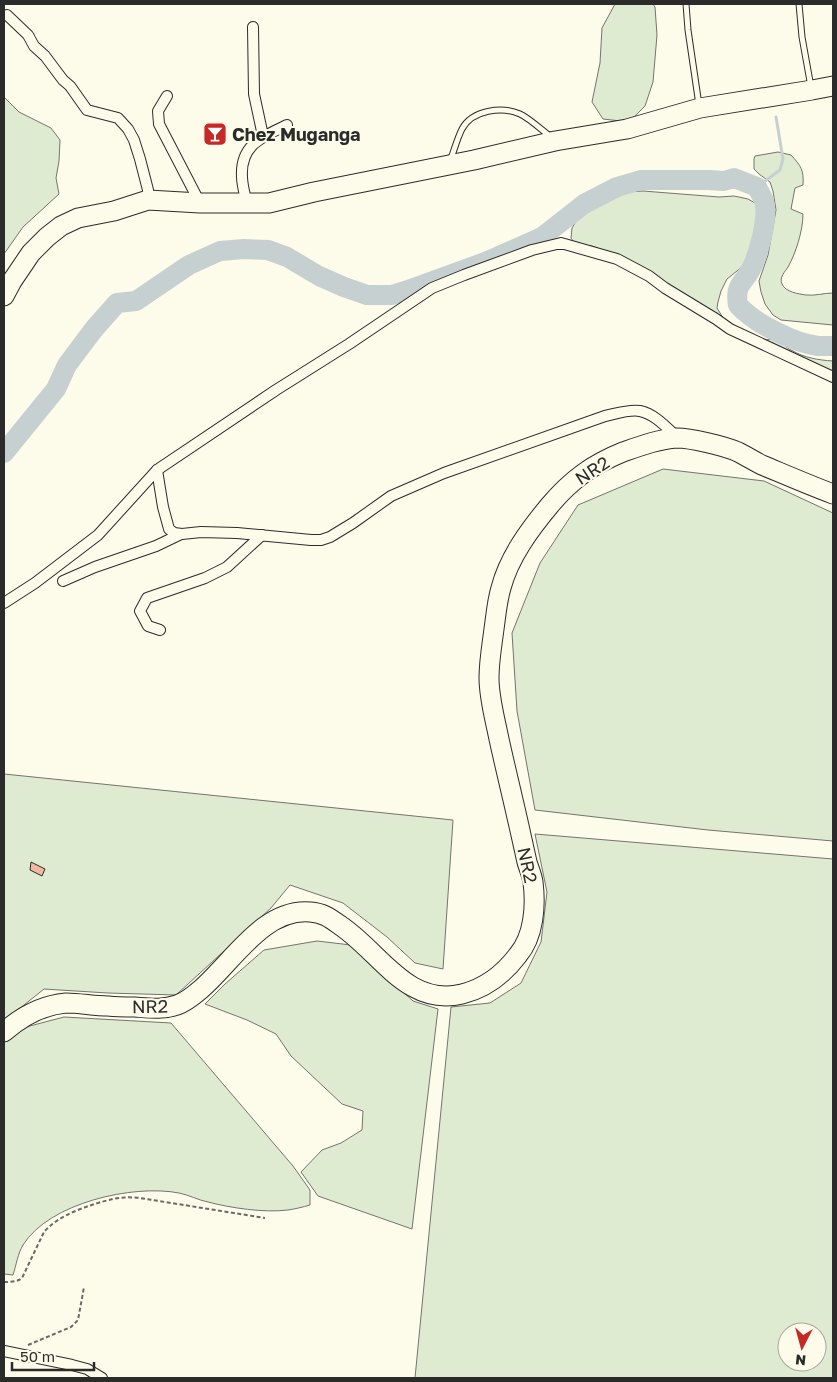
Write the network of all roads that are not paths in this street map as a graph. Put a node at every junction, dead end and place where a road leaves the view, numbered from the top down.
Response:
1 (686, 4) edge
2 (799, 4) edge
3 (7, 15) dead end
4 (253, 27) dead end
5 (833, 86) edge
6 (812, 90) junction
7 (167, 96) dead end
8 (700, 108) junction
9 (287, 125) dead end
10 (263, 136) junction
11 (555, 141) junction
12 (448, 164) junction
13 (148, 200) junction
14 (200, 203) junction
15 (247, 204) junction
16 (4, 296) edge
17 (833, 378) edge
18 (678, 438) junction
19 (157, 470) junction
20 (833, 494) edge
21 (182, 534) junction
22 (262, 535) junction
23 (64, 581) dead end
24 (4, 603) edge
25 (160, 630) dead end
26 (4, 1032) edge
27 (8, 1351) edge
28 (102, 1378) edge

1 - 8 lane
2 - 6 lane
3 - 13 street
4 - 10 street
5 - 6 highway
6 - 8 highway
7 - 14 street
8 - 11 highway
9 - 10 street
10 - 15 street
11 - 12 highway
11 - 12 lane
12 - 15 highway
13 - 14 highway
13 - 16 highway
14 - 15 highway
17 - 19 street
18 - 20 highway, NR2 / NR2
18 - 22 street
18 - 26 highway, NR2 / NR2
19 - 21 street
19 - 24 street
21 - 22 street
21 - 23 street
22 - 25 street
27 - 28 street

